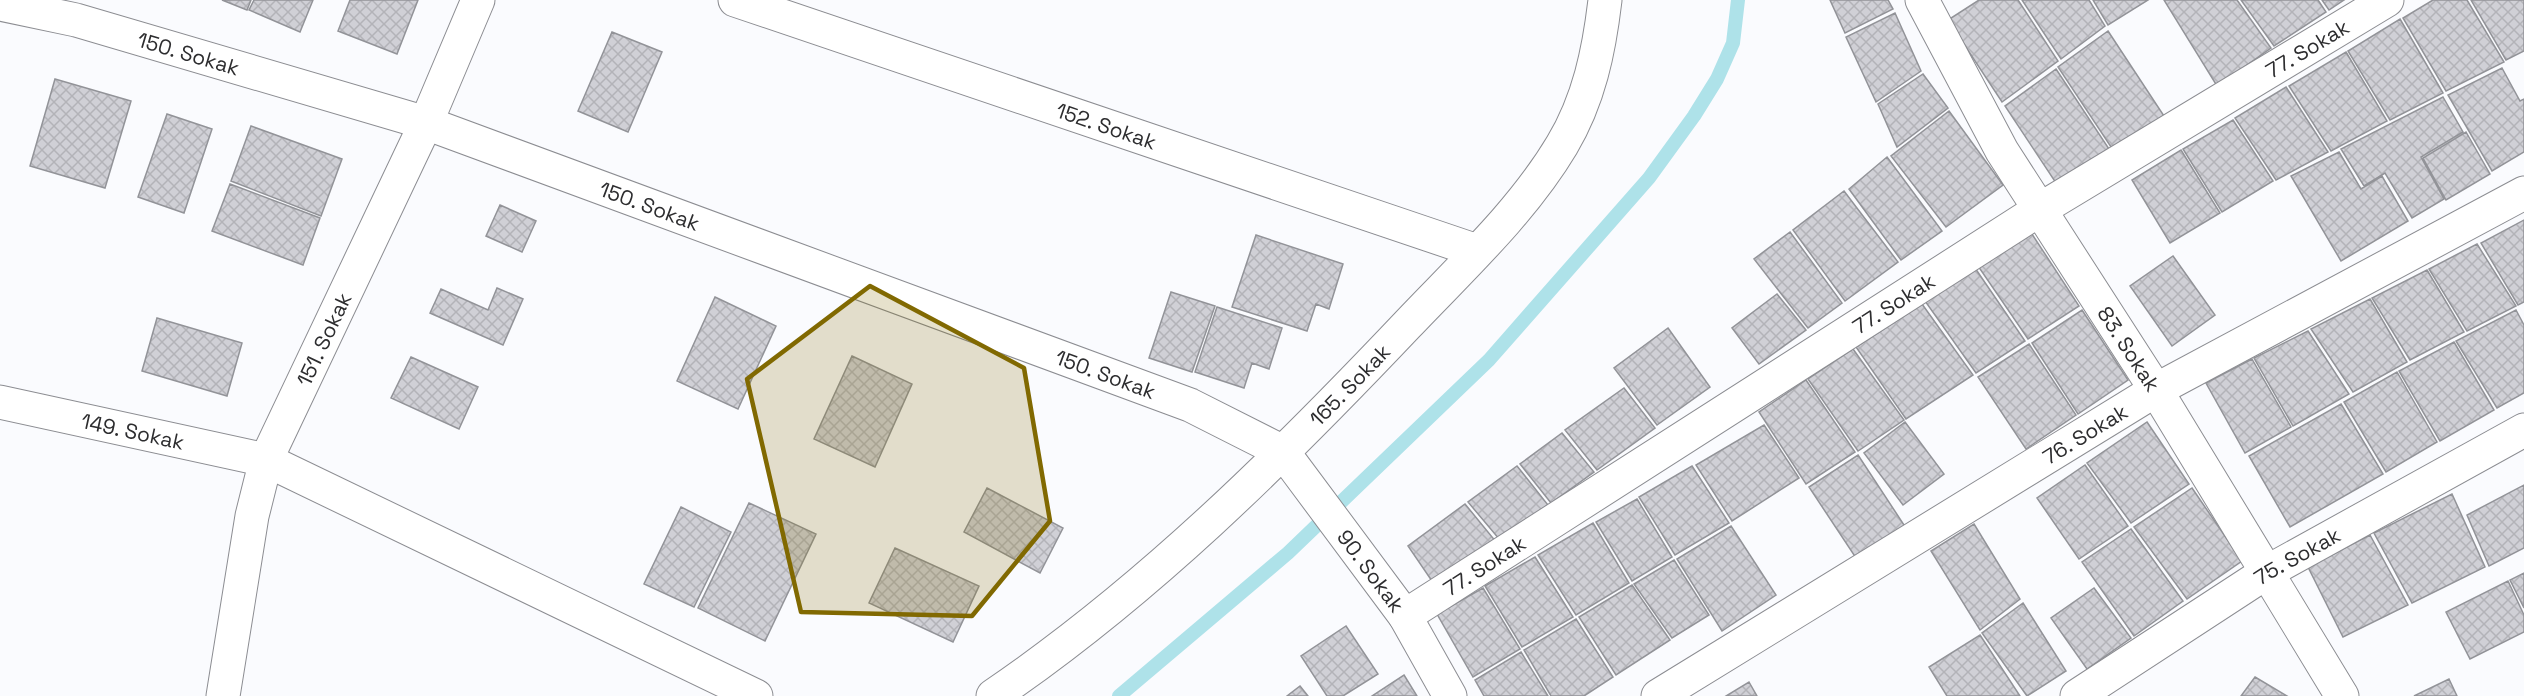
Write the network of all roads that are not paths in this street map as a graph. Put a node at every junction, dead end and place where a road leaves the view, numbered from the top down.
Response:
1 (478, 0) edge
2 (735, 0) edge
3 (1605, 0) edge
4 (2387, 0) edge
5 (1927, 2) edge
6 (0, 4) edge
7 (426, 123) junction
8 (2524, 193) edge
9 (2039, 210) junction
10 (1477, 251) junction
11 (2156, 390) junction
12 (0, 402) edge
13 (2524, 430) edge
14 (1283, 452) junction
15 (266, 460) junction
16 (2267, 572) junction
17 (1405, 616) junction
18 (2093, 692) edge
19 (223, 696) edge
20 (756, 696) edge
21 (993, 696) edge
22 (1450, 696) edge
23 (1658, 696) edge
24 (2342, 696) edge

1 - 7 street, 151. Sokak
2 - 10 street, 152. Sokak
3 - 10 street, 165. Sokak
4 - 9 street, 77. Sokak
5 - 9 street, 83. Sokak
6 - 7 street, 150. Sokak
7 - 14 street, 150. Sokak
7 - 15 street, 151. Sokak
8 - 11 street, 76. Sokak
9 - 11 street, 83. Sokak
9 - 17 street, 77. Sokak
10 - 14 street, 165. Sokak
11 - 16 street, 83. Sokak
11 - 23 street, 76. Sokak
12 - 15 street, 149. Sokak
13 - 16 street, 75. Sokak
14 - 17 street, 90. Sokak
14 - 21 street, 165. Sokak
15 - 19 street, 151. Sokak
15 - 20 street, 149. Sokak
16 - 18 street, 75. Sokak
16 - 24 street, 83. Sokak
17 - 22 street, 90. Sokak

